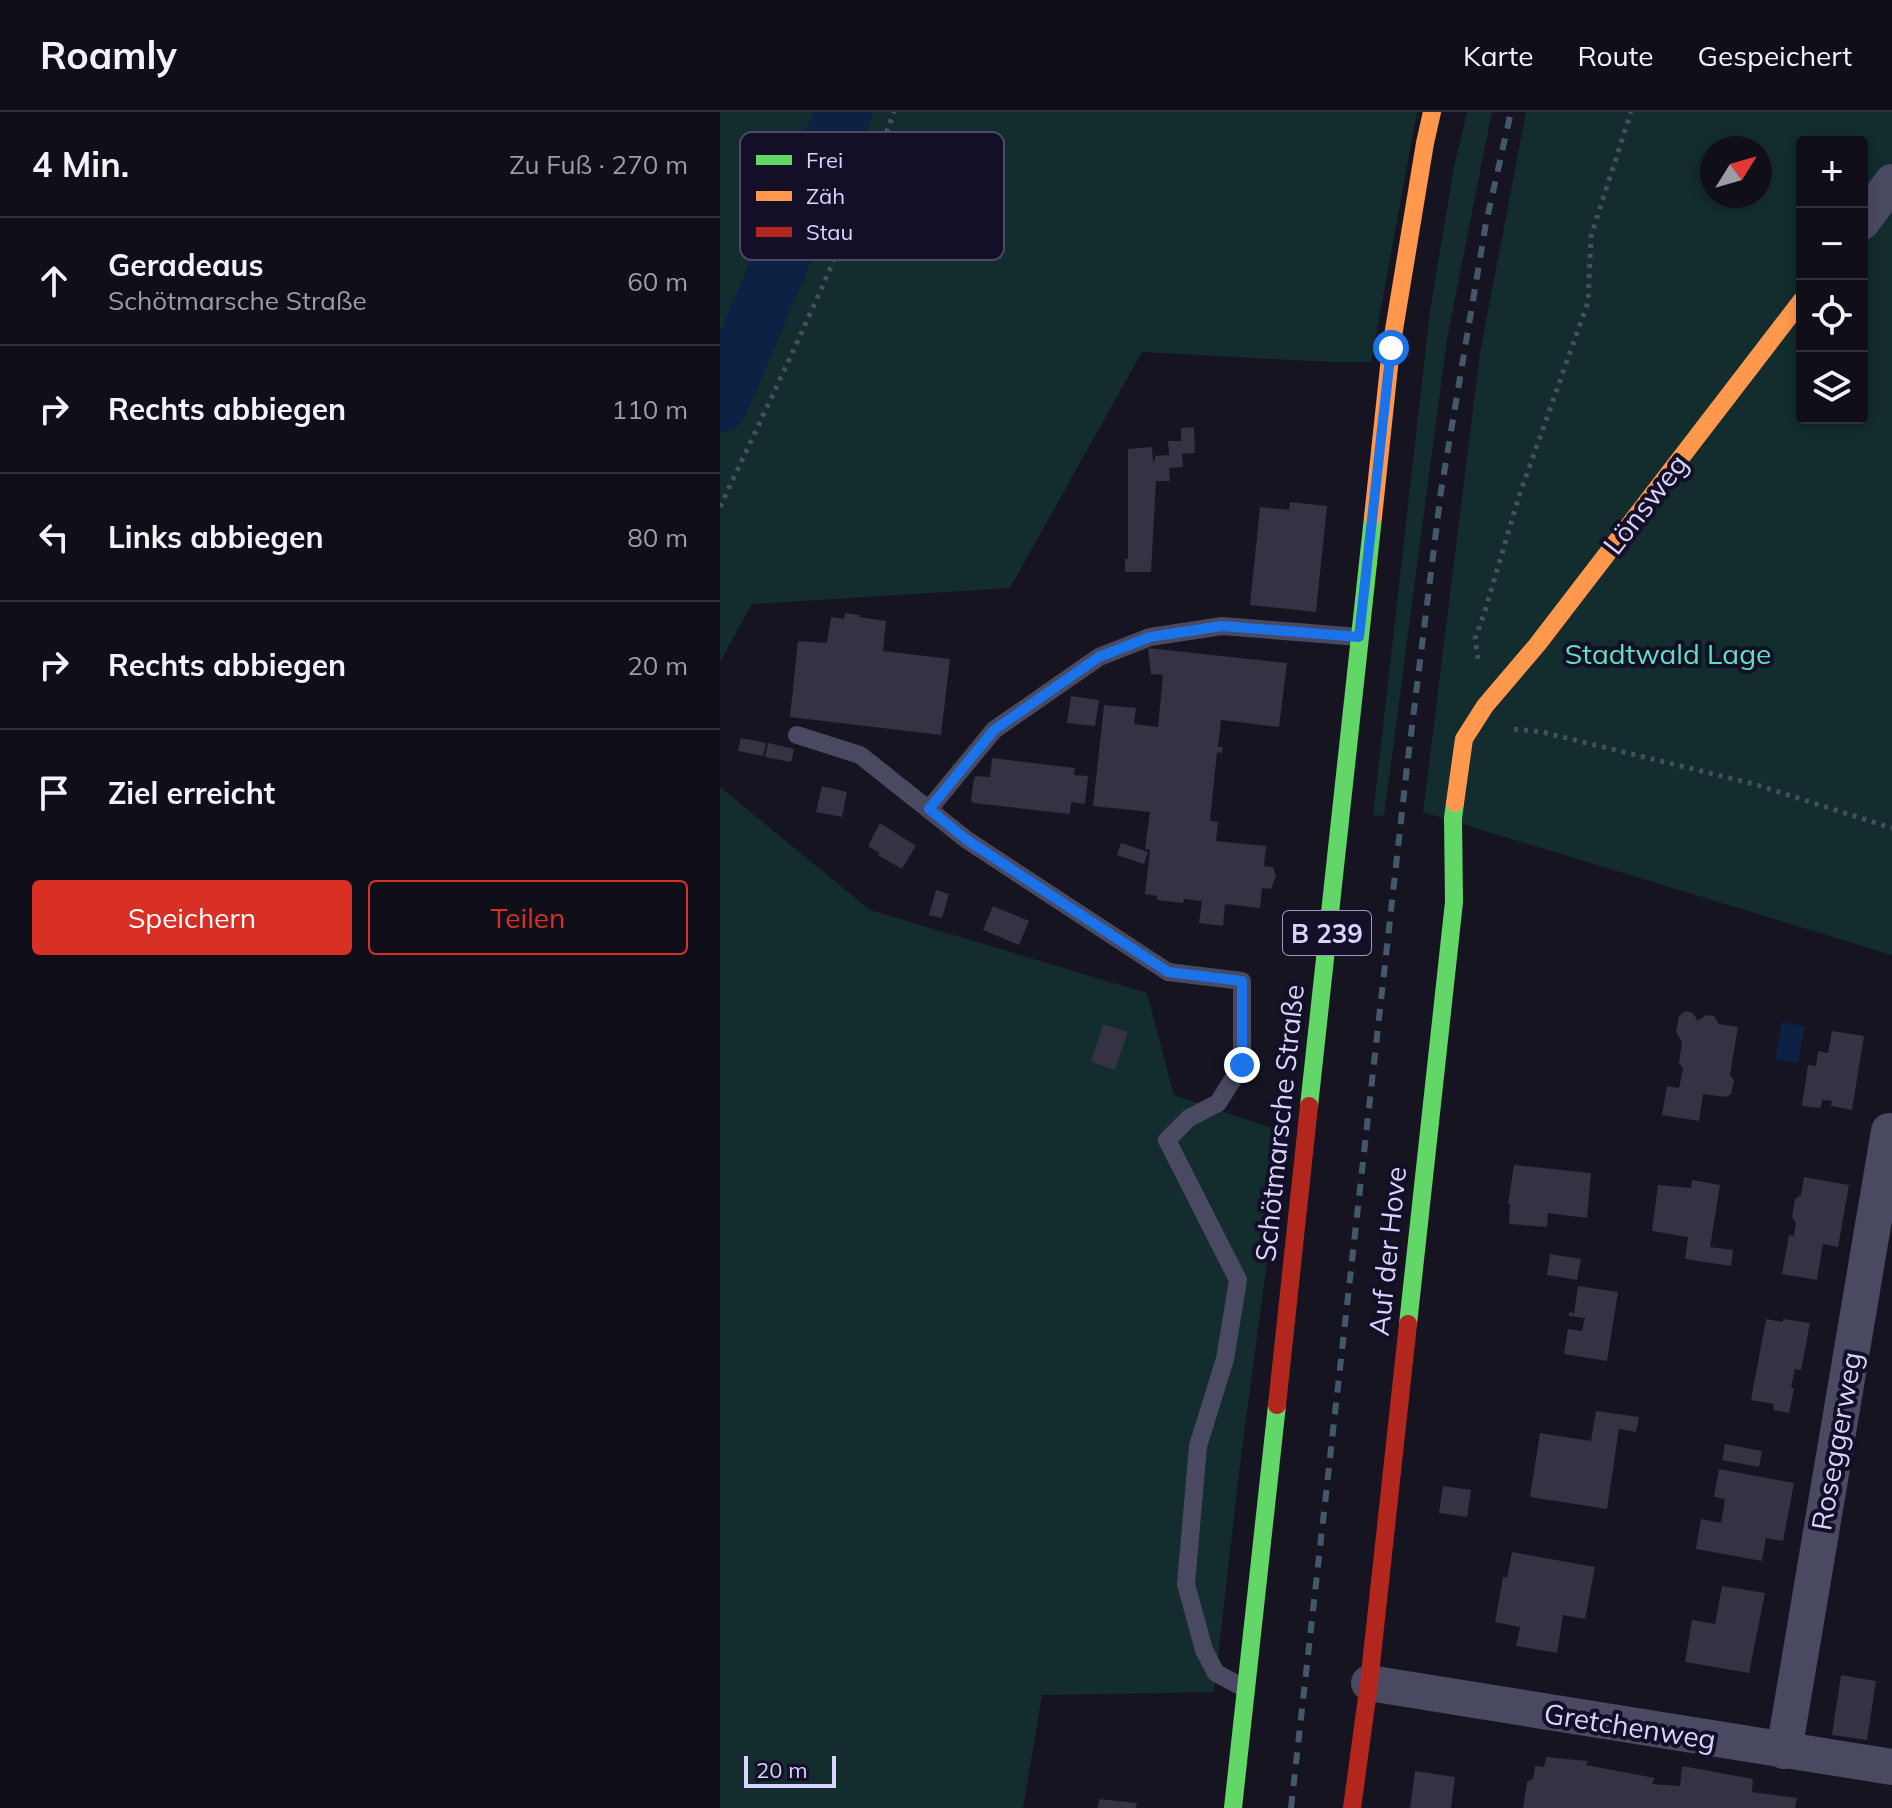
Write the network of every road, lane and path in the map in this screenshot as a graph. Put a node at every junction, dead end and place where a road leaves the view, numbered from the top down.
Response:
1 (894, 112) edge
2 (1432, 112) edge
3 (1631, 112) edge
4 (886, 132) edge
5 (1892, 182) edge
6 (1868, 214) edge
7 (833, 260) edge
8 (1796, 308) edge
9 (720, 507) edge
10 (1359, 637) junction
11 (1485, 706) junction
12 (797, 735) dead end
13 (929, 809) junction
14 (1892, 828) edge
15 (1889, 1141) edge
16 (1369, 1683) junction
17 (1246, 1689) junction
18 (1784, 1751) junction
19 (1892, 1767) edge
20 (1233, 1808) edge
21 (1352, 1808) edge

1 - 4 path
2 - 10 main road, Schötmarsche Straße / B 239
3 - 11 path
5 - 6 street
7 - 9 path
8 - 11 main road, Lönsweg
10 - 13 lane
10 - 17 main road, Schötmarsche Straße / B 239
11 - 14 path
11 - 16 main road, Auf der Hove
12 - 13 lane
13 - 17 lane
15 - 18 street, Roseggerweg
16 - 18 street, Gretchenweg
16 - 21 main road, Auf der Hove
17 - 20 main road, Schötmarsche Straße / B 239
18 - 19 street, Gretchenweg

